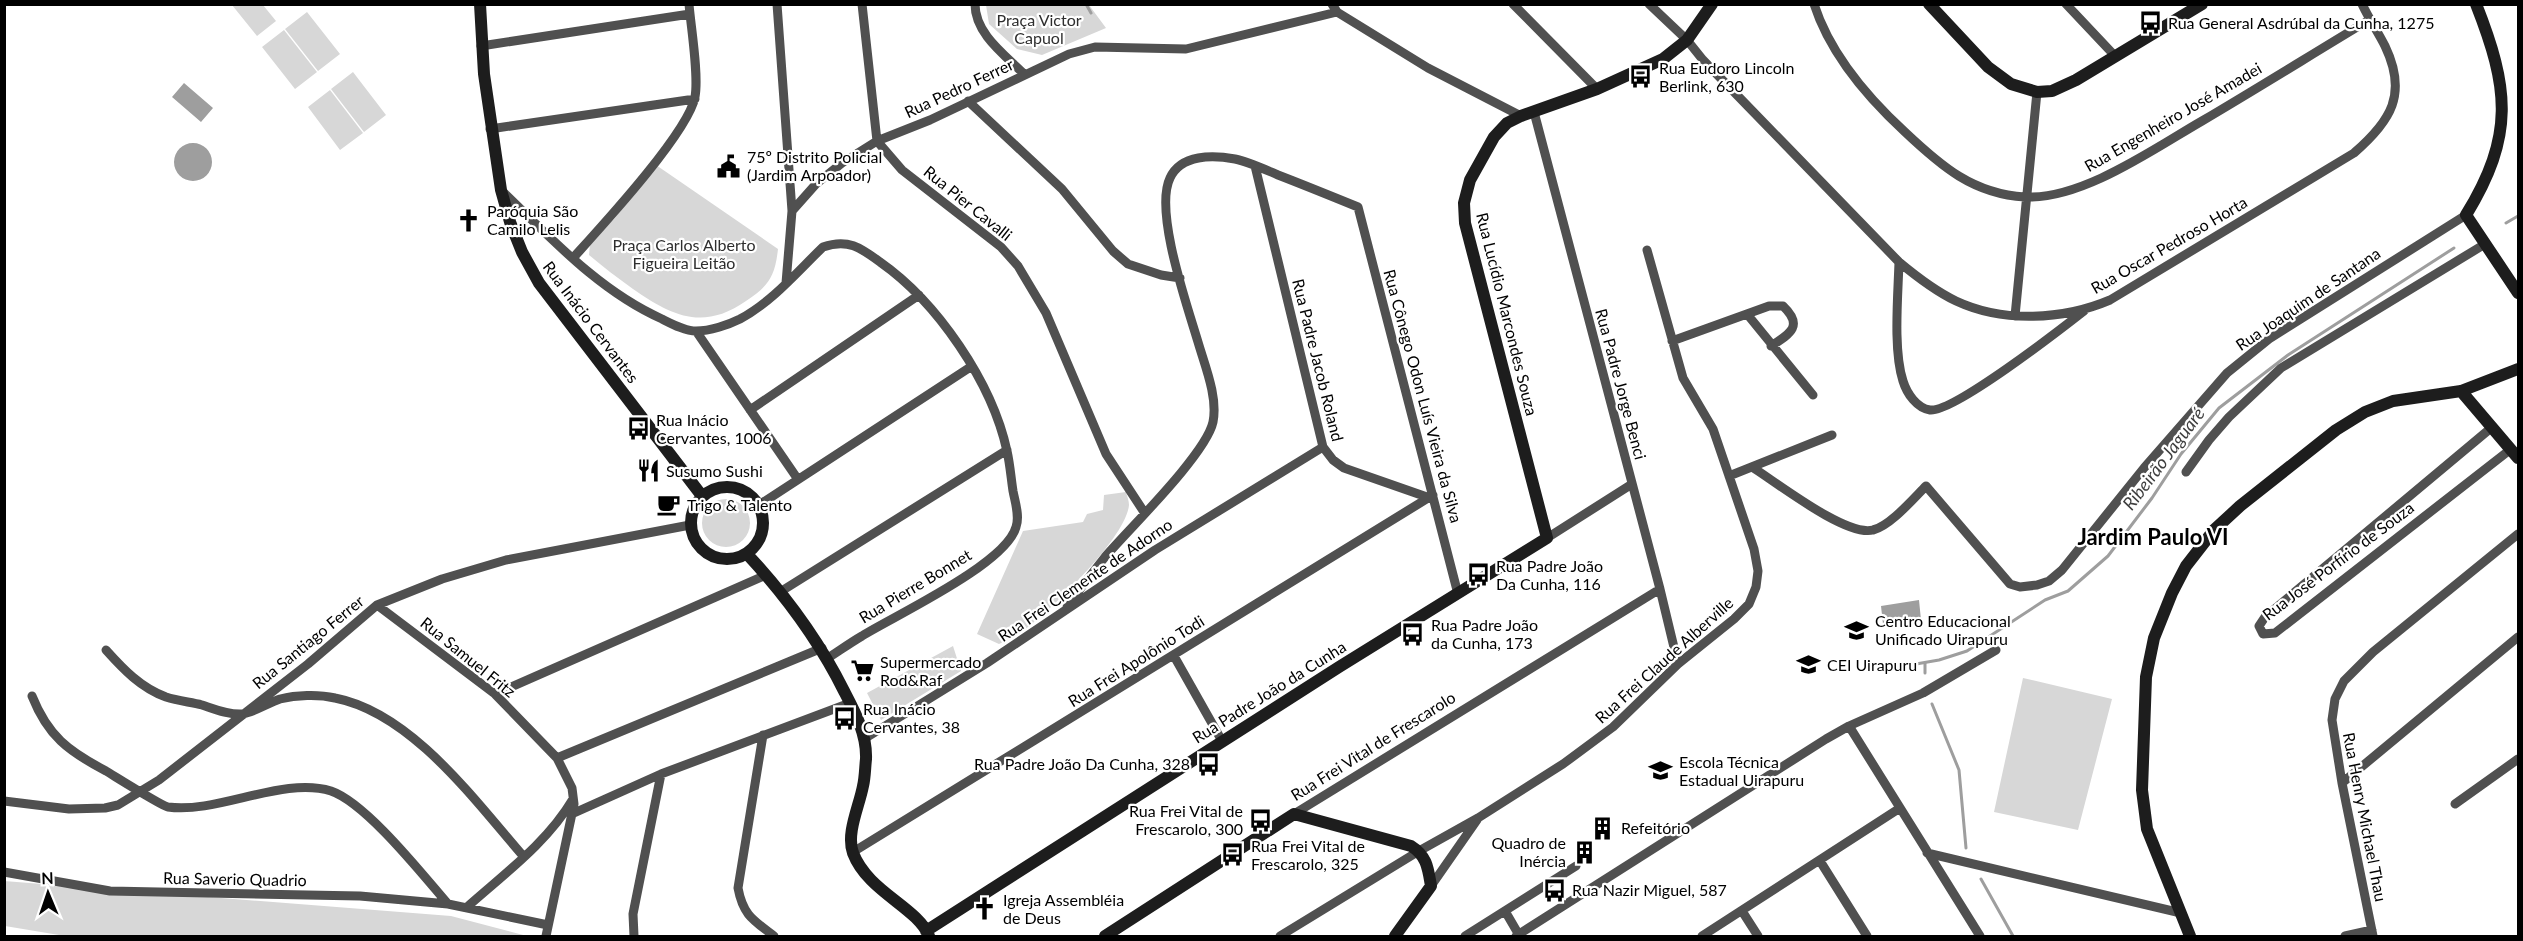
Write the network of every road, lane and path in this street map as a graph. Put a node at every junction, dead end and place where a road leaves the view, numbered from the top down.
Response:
1 (480, 4) edge
2 (777, 4) edge
3 (862, 4) edge
4 (975, 4) edge
5 (1513, 4) edge
6 (1649, 4) edge
7 (1712, 4) edge
8 (1814, 4) edge
9 (1929, 4) edge
10 (2066, 4) edge
11 (2202, 4) edge
12 (2362, 4) edge
13 (2476, 4) edge
14 (1334, 8) edge
15 (689, 9) edge
16 (2369, 20) junction
17 (1686, 40) junction
18 (481, 46) junction
19 (2115, 56) junction
20 (1024, 74) junction
21 (1597, 89) junction
22 (2037, 92) junction
23 (695, 99) junction
24 (968, 101) junction
25 (1534, 112) junction
26 (1521, 116) junction
27 (490, 129) junction
28 (877, 141) junction
29 (1255, 166) junction
30 (501, 190) junction
31 (2026, 197) junction
32 (792, 211) junction
33 (2469, 220) junction
34 (2484, 242) junction
35 (1647, 250) dead end
36 (573, 258) junction
37 (1899, 262) junction
38 (1180, 278) junction
39 (786, 283) junction
40 (2518, 293) edge
41 (919, 295) junction
42 (2086, 310) junction
43 (1747, 314) junction
44 (2015, 316) junction
45 (696, 331) junction
46 (1672, 341) junction
47 (1771, 346) junction
48 (972, 366) junction
49 (2518, 369) edge
50 (2461, 391) junction
51 (1813, 395) dead end
52 (750, 410) junction
53 (2491, 428) junction
54 (1832, 435) dead end
55 (1323, 447) junction
56 (1007, 450) junction
57 (2515, 454) edge
58 (1752, 466) junction
59 (2186, 472) dead end
60 (1729, 476) junction
61 (797, 478) junction
62 (1632, 484) junction
63 (702, 496) junction
64 (1430, 496) junction
65 (759, 505) junction
66 (1144, 512) junction
67 (690, 525) junction
68 (2518, 534) edge
69 (1547, 538) junction
70 (747, 554) junction
71 (766, 575) junction
72 (1660, 589) junction
73 (780, 592) junction
74 (1458, 594) junction
75 (377, 605) junction
76 (1067, 607) junction
77 (2518, 637) edge
78 (106, 650) dead end
79 (1996, 650) dead end
80 (825, 653) junction
81 (1174, 656) junction
82 (1678, 664) junction
83 (495, 694) junction
84 (32, 696) dead end
85 (850, 702) junction
86 (243, 714) junction
87 (1848, 726) junction
88 (763, 735) junction
89 (864, 739) junction
90 (1222, 741) junction
91 (557, 758) junction
92 (2518, 759) edge
93 (661, 774) junction
94 (2342, 783) junction
95 (142, 791) junction
96 (573, 797) junction
97 (4, 801) edge
98 (2455, 804) dead end
99 (1900, 808) junction
100 (574, 813) junction
101 (1294, 814) junction
102 (1478, 818) junction
103 (1419, 851) junction
104 (853, 852) junction
105 (1927, 853) junction
106 (524, 857) junction
107 (1820, 861) junction
108 (1576, 866) dead end
109 (4, 872) edge
110 (1431, 886) junction
111 (448, 904) junction
112 (466, 908) junction
113 (1505, 911) junction
114 (1742, 911) junction
115 (2181, 913) junction
116 (548, 925) junction
117 (2373, 933) edge
118 (927, 934) edge
119 (546, 936) edge
120 (634, 936) edge
121 (774, 936) edge
122 (1105, 936) edge
123 (1280, 936) edge
124 (1395, 936) edge
125 (1465, 936) edge
126 (1518, 936) edge
127 (1702, 936) edge
128 (1758, 936) edge
129 (1867, 936) edge
130 (1980, 936) edge
131 (2190, 936) edge
132 (2345, 936) edge

1 - 18 main road, Rua Inácio Cervantes
2 - 32 street
3 - 28 street
4 - 20 street
5 - 21 street
6 - 17 street, Rua Oscar Pedroso Horta
7 - 17 main road, Rua Lucídio Marcondes Souza
8 - 31 street, Rua Engenheiro José Amadei
9 - 22 main road
10 - 19 street
11 - 19 main road
12 - 16 street, Rua Oscar Pedroso Horta
13 - 33 main road
14 - 20 street, Rua Pedro Ferrer
14 - 26 street
15 - 18 street
15 - 23 street
16 - 31 street, Rua Engenheiro José Amadei
16 - 42 street, Rua Oscar Pedroso Horta
17 - 21 main road, Rua Lucídio Marcondes Souza
17 - 37 street, Rua Oscar Pedroso Horta
18 - 27 main road, Rua Inácio Cervantes
19 - 22 main road
20 - 24 street, Rua Pedro Ferrer
21 - 25 main road, Rua Lucídio Marcondes Souza
22 - 31 street
23 - 27 street
23 - 36 street
24 - 28 street, Rua Pedro Ferrer
24 - 38 street
25 - 26 main road, Rua Lucídio Marcondes Souza
25 - 62 street, Rua Padre Jorge Benci
26 - 69 main road, Rua Lucídio Marcondes Souza
27 - 30 main road, Rua Inácio Cervantes
28 - 32 street, Rua Pedro Ferrer
28 - 66 street, Rua Pier Cavalli
29 - 38 street
29 - 55 street, Rua Padre Jacob Roland
29 - 64 street, Rua Cônego Odon Luís Vieira da Silva
30 - 36 street
30 - 63 main road, Rua Inácio Cervantes
31 - 44 street
32 - 39 street
33 - 34 main road
33 - 58 street, Rua Joaquim de Santana
34 - 40 main road
34 - 59 street
35 - 46 street, Rua Frei Claude Alberville
36 - 45 street
37 - 42 street
37 - 44 street, Rua Oscar Pedroso Horta
38 - 66 street
39 - 41 street, Rua Pierre Bonnet
39 - 45 street
41 - 48 street, Rua Pierre Bonnet
41 - 52 street
42 - 44 street, Rua Oscar Pedroso Horta
43 - 46 street
43 - 47 street
43 - 47 street
45 - 52 street
46 - 60 street, Rua Frei Claude Alberville
47 - 51 street
48 - 56 street, Rua Pierre Bonnet
48 - 61 street
49 - 50 main road
50 - 53 main road, Rua José Porfírio de Souza
50 - 115 main road
52 - 61 street
53 - 57 main road, Rua José Porfírio de Souza
53 - 57 street, Rua José Porfírio de Souza
54 - 58 street
55 - 64 street, Rua Padre Jacob Roland
55 - 76 street, Rua Frei Clemente de Adorno
56 - 73 street
56 - 80 street, Rua Pierre Bonnet
58 - 60 street
60 - 82 street, Rua Frei Claude Alberville
61 - 65 street
62 - 69 street, Rua Padre João da Cunha
62 - 72 street, Rua Padre Jorge Benci
63 - 65 main road
63 - 67 main road
64 - 74 street, Rua Cônego Odon Luís Vieira da Silva
64 - 81 street, Rua Frei Apolônio Todi
65 - 70 main road
66 - 76 street
67 - 70 main road
67 - 75 street, Rua Santiago Ferrer
68 - 94 street, Rua Henry Michael Thau
69 - 74 main road, Rua Padre João da Cunha
70 - 71 main road
71 - 73 main road
71 - 83 street
72 - 82 street, Rua Padre Jorge Benci
72 - 101 street, Rua Frei Vital de Frescarolo
73 - 80 main road
74 - 90 main road, Rua Padre João da Cunha
75 - 83 street, Rua Samuel Fritz
75 - 86 street, Rua Santiago Ferrer
76 - 89 street, Rua Frei Clemente de Adorno
77 - 94 street
78 - 86 street
79 - 87 street
80 - 85 main road
80 - 91 street, Rua Pierre Bonnet
81 - 90 street
81 - 104 street, Rua Frei Apolônio Todi
82 - 102 street, Rua Frei Claude Alberville
83 - 91 street, Rua Samuel Fritz
84 - 95 street
85 - 88 street
85 - 89 main road
86 - 95 street, Rua Santiago Ferrer
86 - 106 street
87 - 99 street
87 - 126 street
88 - 93 street
88 - 121 street
89 - 104 main road
90 - 118 main road, Rua Padre João da Cunha
91 - 96 street, Rua Samuel Fritz
92 - 98 street
93 - 100 street
93 - 120 street
94 - 117 street, Rua Henry Michael Thau
95 - 97 street, Rua Santiago Ferrer
95 - 111 street
96 - 100 street, Rua Samuel Fritz
96 - 106 street
99 - 105 street
99 - 107 street
100 - 116 street, Rua Samuel Fritz
101 - 103 main road
101 - 122 main road, Rua Frei Vital de Frescarolo
102 - 103 street, Rua Frei Claude Alberville
102 - 110 street
103 - 110 main road
103 - 123 street, Rua Frei Claude Alberville
104 - 118 main road
105 - 115 street
105 - 130 street
106 - 112 street
107 - 114 street
107 - 129 street
108 - 113 street
109 - 111 street, Rua Saverio Quadrio
110 - 124 main road
111 - 112 street, Rua Saverio Quadrio
112 - 116 street, Rua Saverio Quadrio
113 - 125 street
113 - 126 street
114 - 127 street
114 - 128 street
115 - 131 main road
116 - 119 street, Rua Samuel Fritz
117 - 132 street

